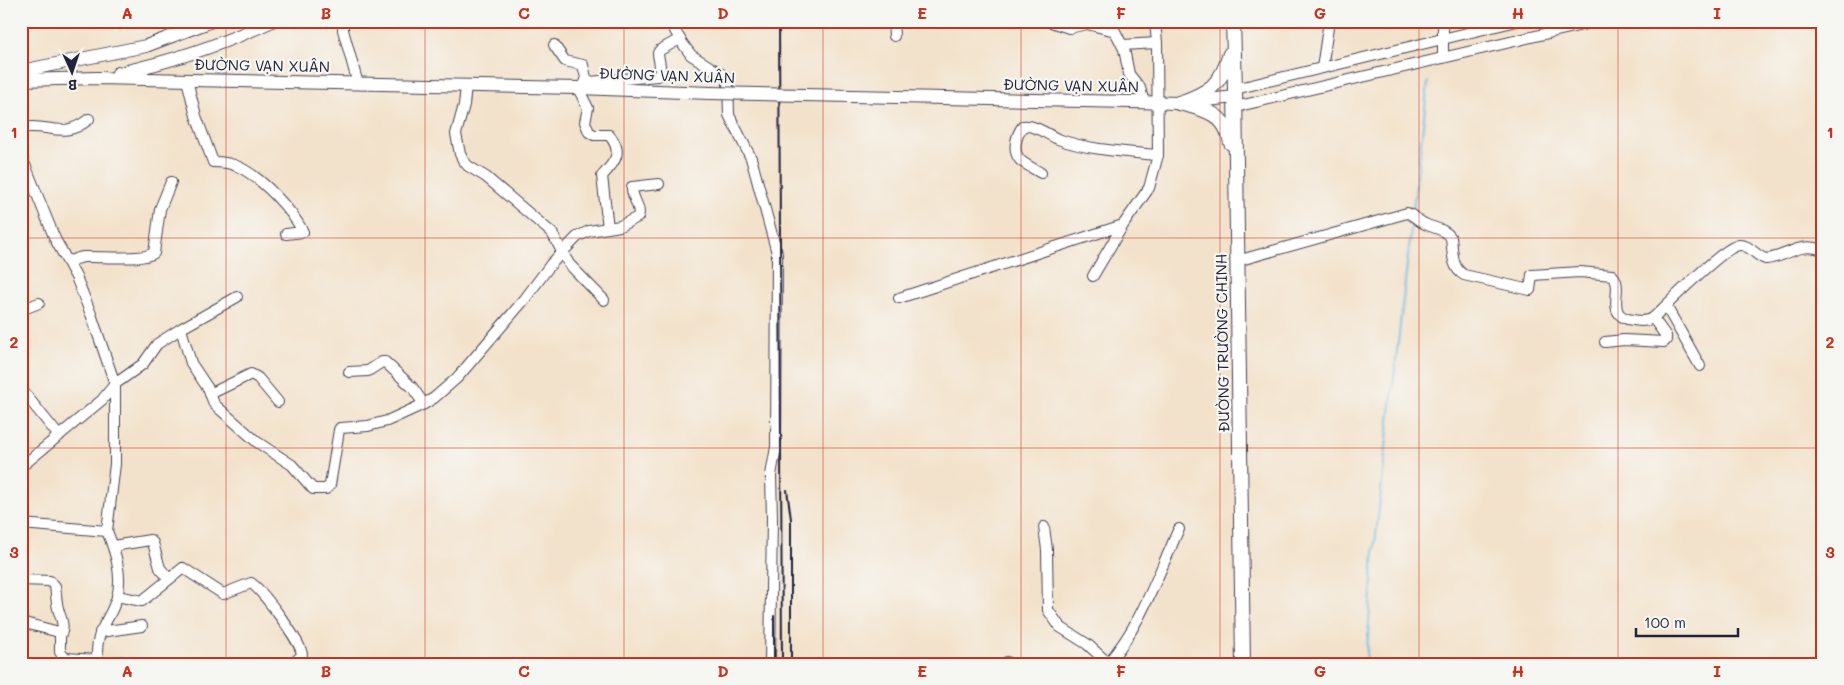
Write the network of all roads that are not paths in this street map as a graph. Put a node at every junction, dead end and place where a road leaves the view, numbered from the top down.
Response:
1 (212, 21) edge
2 (272, 21) edge
3 (343, 21) edge
4 (669, 21) edge
5 (893, 21) edge
6 (1048, 21) edge
7 (1155, 21) edge
8 (1232, 21) edge
9 (1329, 21) edge
10 (1443, 21) edge
11 (1518, 21) edge
12 (1600, 21) edge
13 (894, 36) dead end
14 (680, 39) junction
15 (1442, 39) junction
16 (1233, 41) junction
17 (1157, 43) junction
18 (554, 45) dead end
19 (1123, 45) junction
20 (1443, 58) junction
21 (1322, 68) junction
22 (21, 72) edge
23 (97, 78) junction
24 (21, 80) edge
25 (188, 80) junction
26 (358, 84) junction
27 (466, 86) junction
28 (583, 86) junction
29 (21, 88) edge
30 (1235, 98) junction
31 (1144, 102) junction
32 (1158, 103) junction
33 (1178, 103) junction
34 (89, 120) dead end
35 (21, 128) edge
36 (21, 155) edge
37 (1158, 155) junction
38 (1235, 170) junction
39 (1041, 173) dead end
40 (171, 182) dead end
41 (659, 184) dead end
42 (1123, 226) junction
43 (608, 228) junction
44 (286, 234) dead end
45 (1823, 250) edge
46 (563, 252) junction
47 (1237, 261) junction
48 (68, 262) junction
49 (1093, 276) dead end
50 (237, 297) dead end
51 (898, 298) dead end
52 (604, 300) dead end
53 (38, 304) dead end
54 (1666, 306) junction
55 (21, 310) edge
56 (1653, 318) junction
57 (180, 329) junction
58 (1605, 342) dead end
59 (1700, 366) dead end
60 (349, 372) dead end
61 (115, 384) junction
62 (21, 389) edge
63 (210, 394) junction
64 (278, 402) dead end
65 (424, 404) junction
66 (59, 436) junction
67 (21, 467) edge
68 (21, 524) edge
69 (1044, 527) dead end
70 (1179, 529) dead end
71 (107, 531) junction
72 (113, 546) junction
73 (21, 580) edge
74 (169, 580) junction
75 (117, 596) junction
76 (21, 622) edge
77 (142, 626) dead end
78 (100, 632) junction
79 (60, 636) junction
80 (98, 662) edge
81 (293, 664) edge
82 (770, 664) edge
83 (1107, 664) edge
84 (1243, 664) edge

1 - 22 main road
2 - 23 main road
3 - 26 street
4 - 14 street
5 - 13 street
6 - 19 street
7 - 17 street
8 - 16 highway, ĐƯỜNG TRƯỜNG CHINH
9 - 21 street
10 - 15 street
11 - 15 street, ĐƯỜNG VẠN XUÂN
12 - 20 street, ĐƯỜNG VẠN XUÂN
14 - 28 street
14 - 82 street
15 - 20 street
15 - 21 street, ĐƯỜNG VẠN XUÂN
16 - 30 highway, ĐƯỜNG TRƯỜNG CHINH
16 - 33 highway
17 - 19 street
17 - 32 street
18 - 28 street
19 - 31 street
20 - 30 street, ĐƯỜNG VẠN XUÂN
21 - 30 street, ĐƯỜNG VẠN XUÂN
23 - 24 main road, ĐƯỜNG VẠN XUÂN
23 - 25 main road, ĐƯỜNG VẠN XUÂN
23 - 29 main road, ĐƯỜNG VẠN XUÂN
25 - 26 main road, ĐƯỜNG VẠN XUÂN
25 - 44 street
26 - 27 main road, ĐƯỜNG VẠN XUÂN
27 - 28 main road, ĐƯỜNG VẠN XUÂN
27 - 46 street
28 - 31 main road, ĐƯỜNG VẠN XUÂN, bridge
28 - 43 street
30 - 33 main road, ĐƯỜNG VẠN XUÂN
30 - 38 highway, ĐƯỜNG TRƯỜNG CHINH
31 - 32 main road, ĐƯỜNG VẠN XUÂN
32 - 33 main road, ĐƯỜNG VẠN XUÂN
32 - 37 street
33 - 38 highway
34 - 35 street
36 - 48 street
37 - 39 street
37 - 42 street
38 - 47 highway, ĐƯỜNG TRƯỜNG CHINH
40 - 48 street
41 - 43 street
42 - 49 street
42 - 51 street
43 - 46 street
45 - 54 street
46 - 52 street
46 - 65 street
47 - 56 street
47 - 84 highway, ĐƯỜNG TRƯỜNG CHINH
48 - 61 street
50 - 57 street
53 - 55 street
54 - 56 street
54 - 59 street
56 - 58 street
57 - 61 street
57 - 63 street
60 - 65 street
61 - 66 street
61 - 71 street
62 - 66 street
63 - 64 street
63 - 65 street
66 - 67 street
68 - 71 street
69 - 83 street
70 - 83 street
71 - 72 street
72 - 74 street
72 - 75 street
73 - 79 street
74 - 75 street
74 - 81 street
75 - 78 street
76 - 79 street
77 - 78 street
78 - 80 street
79 - 80 street

